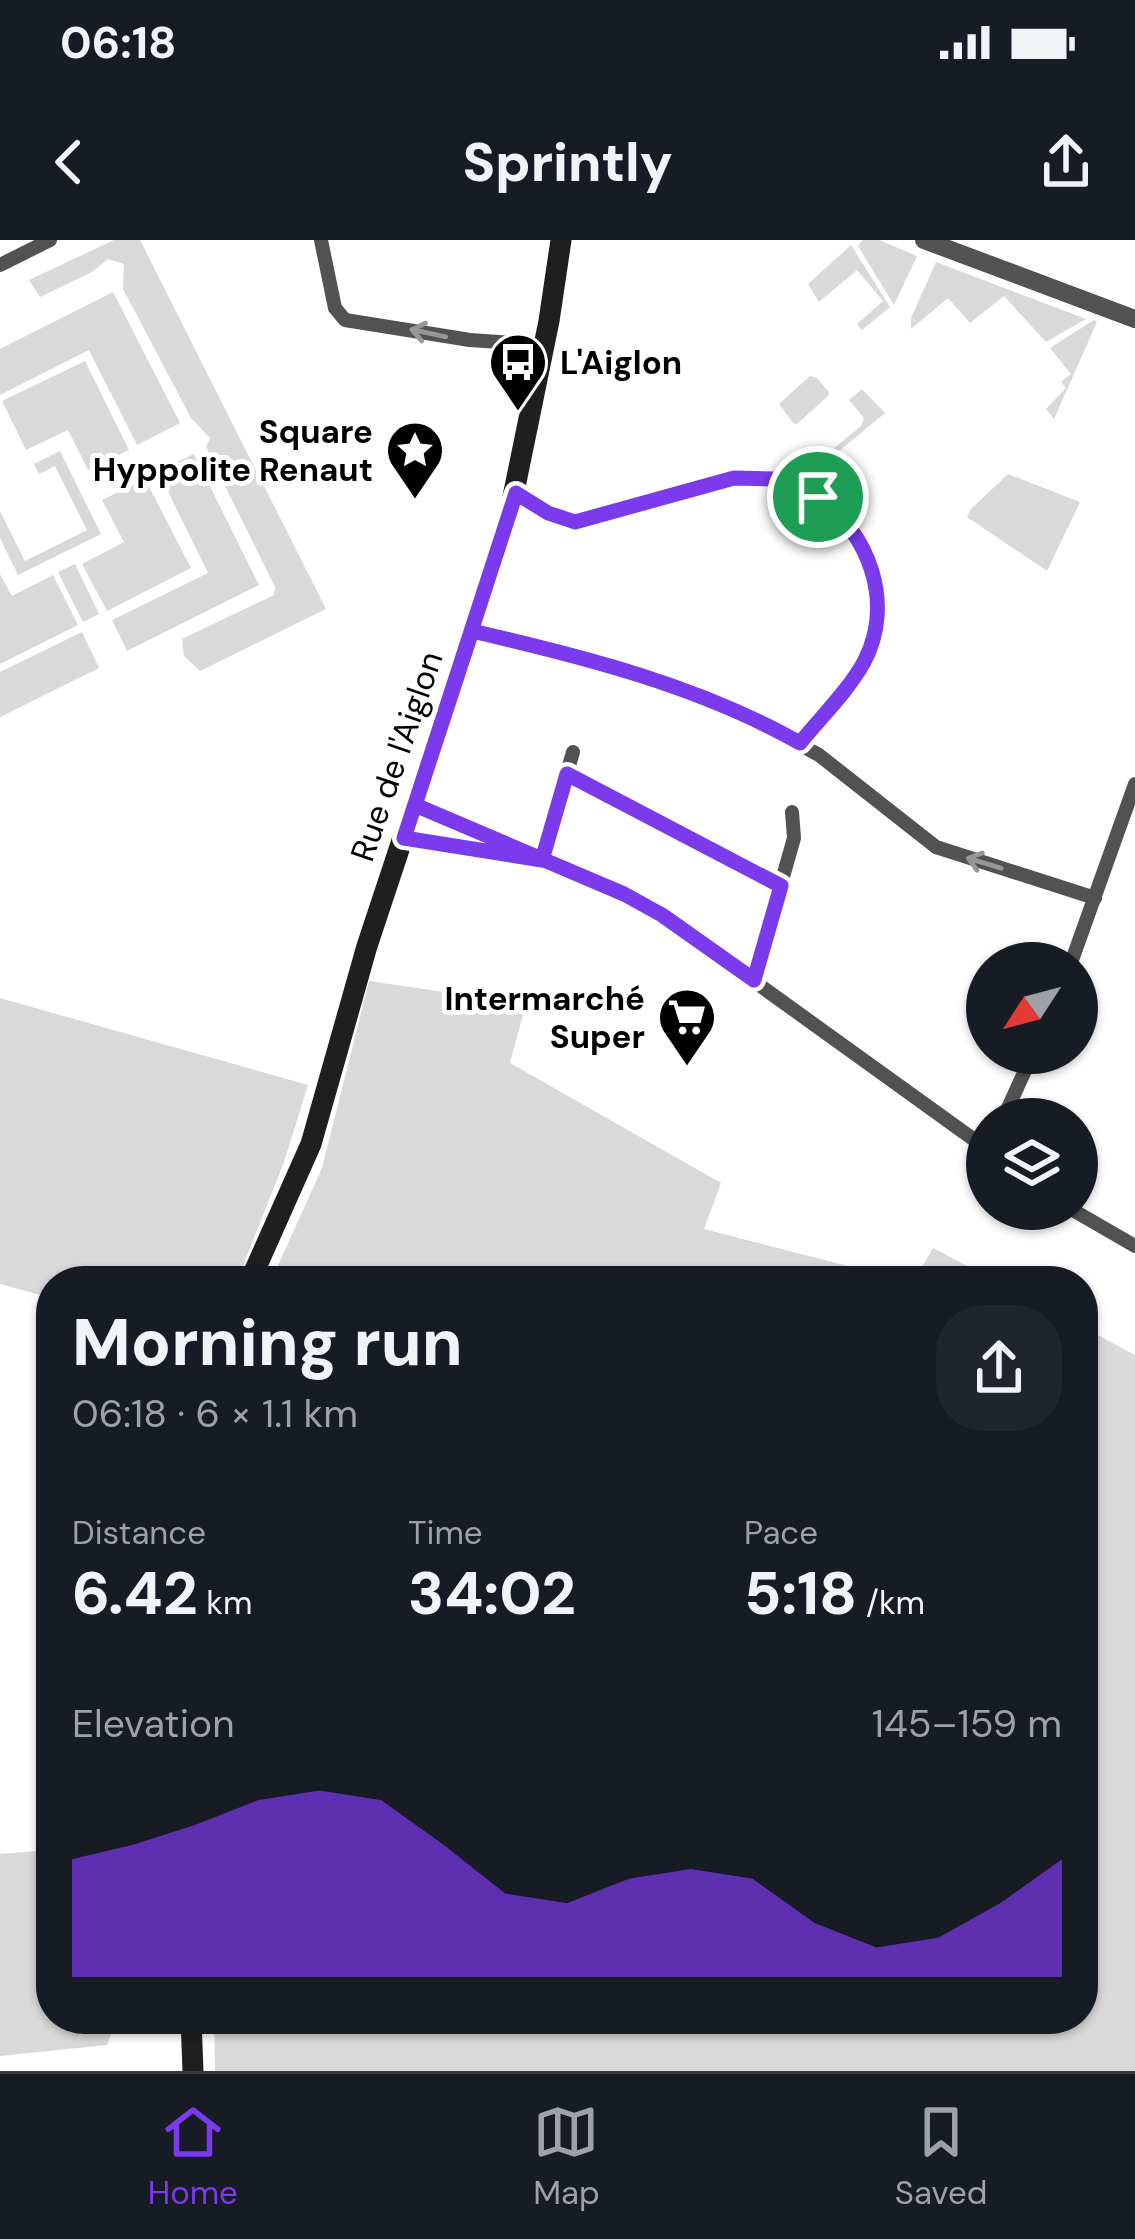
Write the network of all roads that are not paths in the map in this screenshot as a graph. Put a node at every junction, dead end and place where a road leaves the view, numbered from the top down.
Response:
1 (50, 240) edge
2 (321, 240) edge
3 (560, 240) edge
4 (924, 240) edge
5 (0, 265) edge
6 (1135, 319) edge
7 (544, 345) junction
8 (516, 493) junction
9 (472, 631) junction
10 (800, 743) junction
11 (573, 752) dead end
12 (567, 774) junction
13 (1135, 784) edge
14 (415, 805) junction
15 (792, 812) dead end
16 (404, 838) junction
17 (542, 860) junction
18 (781, 886) junction
19 (1095, 898) junction
20 (1079, 942) edge
21 (754, 980) junction
22 (966, 1134) edge
23 (1098, 1225) edge
24 (1135, 1246) edge
25 (257, 1266) edge
26 (192, 2034) edge
27 (193, 2071) edge

1 - 5 street
7 -> 2 street
3 - 7 main road, Rue de l'Aiglon
4 - 6 street
7 - 8 main road, Rue de l'Aiglon
8 - 9 main road, Rue de l'Aiglon
8 - 10 street
9 - 10 street
9 - 14 main road, Rue de l'Aiglon
19 -> 10 street
11 - 12 street
12 - 17 street
12 - 18 street
13 - 19 street
14 - 16 main road, Rue de l'Aiglon
14 - 17 street
15 - 18 street
16 - 17 street
16 - 25 main road, Rue de l'Aiglon
17 - 21 street
18 - 21 street
19 - 20 street
21 - 22 street
23 - 24 street
26 - 27 main road

